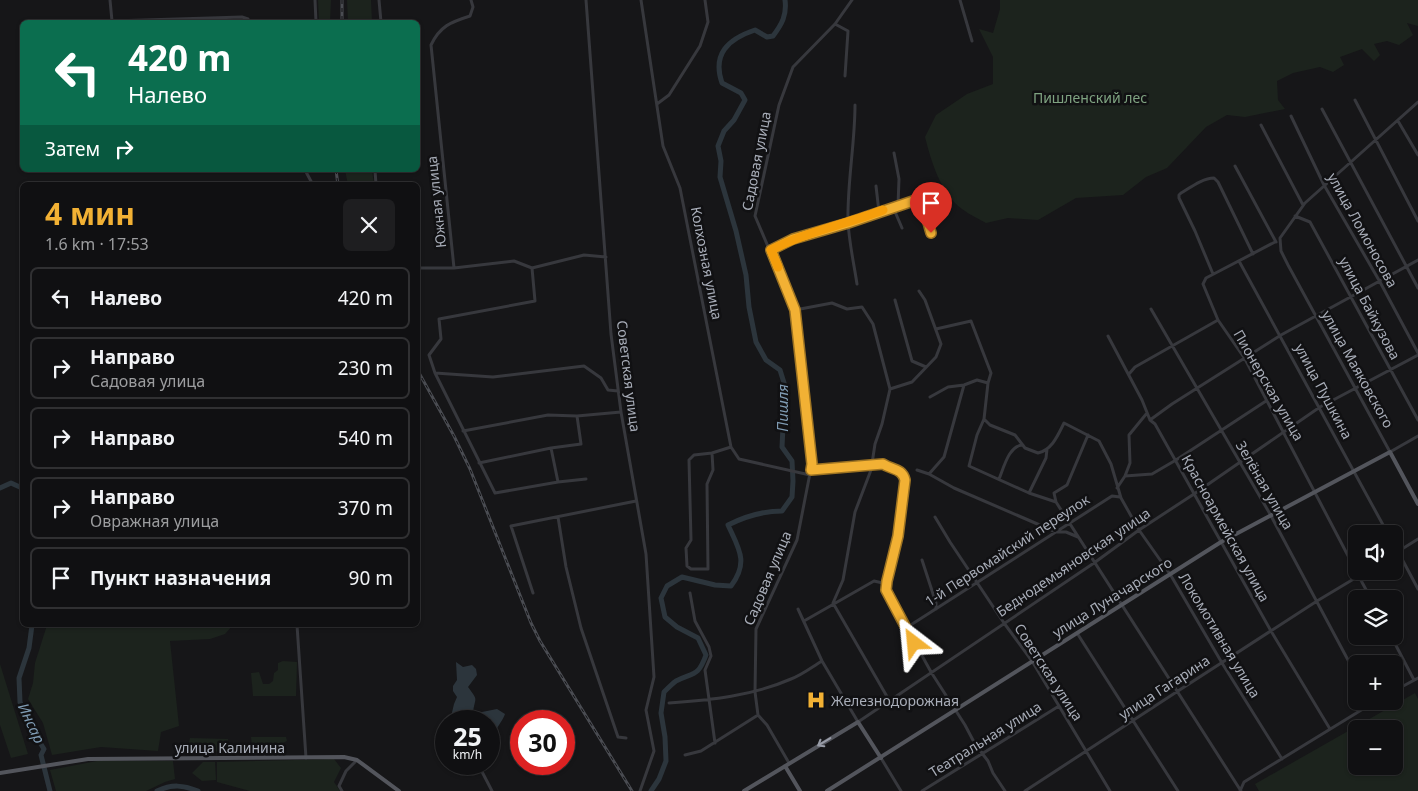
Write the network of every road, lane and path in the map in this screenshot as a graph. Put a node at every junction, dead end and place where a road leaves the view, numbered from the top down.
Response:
1 (110, 0) edge
2 (315, 0) edge
3 (379, 0) edge
4 (471, 0) edge
5 (586, 0) edge
6 (641, 0) edge
7 (705, 0) edge
8 (852, 0) edge
9 (960, 0) edge
10 (112, 20) edge
11 (164, 20) edge
12 (249, 20) edge
13 (316, 20) edge
14 (381, 20) edge
15 (835, 24) junction
16 (972, 40) dead end
17 (845, 76) dead end
18 (1355, 100) dead end
19 (1418, 102) edge
20 (657, 105) junction
21 (855, 105) dead end
22 (1322, 109) dead end
23 (1291, 116) dead end
24 (1398, 121) junction
25 (1261, 125) dead end
26 (1376, 140) junction
27 (894, 152) dead end
28 (1418, 156) edge
29 (1350, 162) junction
30 (1235, 166) dead end
31 (1324, 185) junction
32 (876, 186) dead end
33 (933, 186) dead end
34 (916, 200) junction
35 (898, 205) junction
36 (1303, 205) junction
37 (893, 207) junction
38 (879, 212) junction
39 (1295, 216) junction
40 (1418, 221) edge
41 (848, 223) junction
42 (902, 228) dead end
43 (931, 233) dead end
44 (1278, 243) junction
45 (771, 250) junction
46 (1253, 254) junction
47 (606, 257) junction
48 (1239, 260) junction
49 (1418, 260) edge
50 (420, 268) edge
51 (454, 268) junction
52 (532, 268) junction
53 (1407, 268) junction
54 (1213, 274) junction
55 (1380, 282) junction
56 (857, 284) dead end
57 (1418, 288) edge
58 (919, 291) dead end
59 (1351, 298) junction
60 (894, 300) dead end
61 (1151, 309) dead end
62 (795, 310) junction
63 (1316, 317) junction
64 (1218, 320) junction
65 (936, 329) junction
66 (1281, 335) junction
67 (1108, 336) dead end
68 (1171, 345) junction
69 (1418, 354) edge
70 (1245, 359) junction
71 (926, 367) junction
72 (1390, 370) junction
73 (435, 373) junction
74 (1128, 374) junction
75 (988, 383) junction
76 (964, 385) junction
77 (1355, 388) junction
78 (890, 389) junction
79 (1197, 389) junction
80 (618, 391) junction
81 (930, 397) dead end
82 (1266, 401) junction
83 (1320, 408) junction
84 (622, 412) junction
85 (1147, 413) junction
86 (576, 416) junction
87 (984, 419) junction
88 (1150, 420) junction
89 (1418, 420) edge
90 (1220, 430) junction
91 (463, 431) junction
92 (1284, 431) junction
93 (1088, 435) junction
94 (1418, 436) edge
95 (1023, 445) junction
96 (731, 447) junction
97 (551, 448) junction
98 (1047, 449) junction
99 (1390, 452) junction
100 (712, 454) junction
101 (1176, 460) junction
102 (1239, 462) junction
103 (479, 463) junction
104 (872, 465) junction
105 (811, 470) junction
106 (917, 470) dead end
107 (1354, 470) junction
108 (929, 474) junction
109 (810, 475) junction
110 (1124, 476) junction
111 (586, 479) dead end
112 (999, 479) junction
113 (558, 482) junction
114 (1117, 488) junction
115 (1314, 491) junction
116 (1029, 493) junction
117 (1194, 494) junction
118 (1121, 498) junction
119 (636, 501) junction
120 (1056, 502) junction
121 (1418, 504) edge
122 (1270, 514) junction
123 (935, 516) dead end
124 (558, 517) junction
125 (1070, 523) junction
126 (1383, 525) edge
127 (1139, 530) junction
128 (1056, 532) junction
129 (1079, 537) junction
130 (1418, 539) edge
131 (1220, 542) junction
132 (1403, 548) edge
133 (1348, 556) edge
134 (922, 560) dead end
135 (1403, 560) edge
136 (1094, 562) junction
137 (1170, 574) junction
138 (1352, 580) edge
139 (977, 582) junction
140 (887, 584) junction
141 (1418, 589) edge
142 (533, 593) dead end
143 (690, 593) dead end
144 (1317, 601) junction
145 (834, 604) junction
146 (1122, 604) junction
147 (936, 609) junction
148 (798, 610) dead end
149 (804, 621) junction
150 (1004, 623) junction
151 (297, 627) edge
152 (906, 628) junction
153 (1271, 631) junction
154 (1077, 632) junction
155 (1396, 645) edge
156 (1348, 660) edge
157 (822, 661) junction
158 (1032, 661) junction
159 (1222, 663) junction
160 (931, 672) junction
161 (1416, 679) edge
162 (1403, 686) edge
163 (1178, 691) junction
164 (755, 692) junction
165 (710, 700) junction
166 (889, 700) junction
167 (669, 703) dead end
168 (1059, 706) junction
169 (955, 709) junction
170 (1360, 710) edge
171 (758, 715) junction
172 (1133, 720) junction
173 (858, 722) junction
174 (1330, 729) junction
175 (626, 738) dead end
176 (715, 743) junction
177 (1086, 752) junction
178 (982, 754) junction
179 (686, 755) dead end
180 (306, 758) junction
181 (881, 758) junction
182 (1282, 758) junction
183 (357, 760) junction
184 (789, 763) junction
185 (785, 766) junction
186 (0, 774) edge
187 (484, 775) edge
188 (342, 791) edge
189 (399, 791) edge
190 (492, 791) edge
191 (640, 791) edge
192 (744, 791) edge
193 (800, 791) edge
194 (827, 791) edge
195 (901, 791) edge
196 (922, 791) edge
197 (1005, 791) edge
198 (1025, 791) edge
199 (1110, 791) edge
200 (1178, 791) edge
201 (1240, 791) edge

1 - 10 street
2 - 13 street
3 - 14 street
4 - 51 street, Южная улица
5 - 47 street, Советская улица
6 - 20 street, Колхозная улица
7 - 20 street
8 - 15 street, Садовая улица
9 - 16 street
11 - 12 street
15 - 17 street
15 - 45 street, Садовая улица
18 - 26 street
19 - 24 street
20 - 96 street, Колхозная улица
21 - 41 street
22 - 29 street
23 - 31 street, улица Ломоносова
24 - 26 street
24 - 28 street
25 - 36 street
26 - 29 street
26 - 40 street
27 - 35 street
29 - 31 street
29 - 53 street
30 - 44 street, улица Маяковского
31 - 36 street
31 - 55 street, улица Ломоносова
32 - 38 street
33 - 34 street
34 - 35 street
34 - 43 street
35 - 37 street
36 - 39 street
37 - 38 street
37 - 42 street
38 - 41 street
39 - 44 street
39 - 59 street, улица Байкузова
41 - 45 street
41 - 56 street
44 - 46 street
44 - 63 street, улица Маяковского
45 - 62 street, Садовая улица
46 - 48 street
46 - 54 street
47 - 52 street
47 - 80 street, Советская улица
48 - 54 street
48 - 66 street, улица Пушкина
49 - 53 street
50 - 51 street
51 - 52 street
52 - 73 street
53 - 55 street
53 - 57 street
54 - 64 street, Пионерская улица
55 - 59 street
55 - 69 street, улица Ломоносова
58 - 65 street
59 - 63 street
59 - 72 street, улица Байкузова
60 - 71 street
61 - 68 street, Зелёная улица
62 - 78 street
62 - 105 street, Садовая улица
63 - 66 street
63 - 77 street, улица Маяковского
64 - 68 street
64 - 70 street, Пионерская улица
65 - 71 street
65 - 75 street
66 - 70 street
66 - 83 street, улица Пушкина
67 - 74 street, Красноармейская улица
68 - 74 street
68 - 79 street, Зелёная улица
69 - 72 street, Беднодемьяновская улица
70 - 79 street
70 - 82 street, Пионерская улица
71 - 78 street
72 - 77 street, Беднодемьяновская улица
72 - 89 street, улица Байкузова
73 - 80 street
73 - 91 street
74 - 85 street, Красноармейская улица
75 - 76 street
75 - 87 street
76 - 81 street
76 - 108 street
77 - 83 street, Беднодемьяновская улица
77 - 99 street, улица Маяковского
78 - 104 street
79 - 88 street
79 - 90 street, Зелёная улица
80 - 84 street, Советская улица
82 - 90 street
82 - 92 street, Пионерская улица
83 - 92 street, Беднодемьяновская улица
83 - 107 street, улица Пушкина
84 - 86 street
84 - 119 street, Советская улица
85 - 88 street, Красноармейская улица
85 - 110 street
86 - 91 street
86 - 97 street
87 - 95 street
87 - 112 street
88 - 101 street, Красноармейская улица
90 - 101 street
90 - 102 street, Зелёная улица
91 - 103 street
92 - 102 street, Беднодемьяновская улица
92 - 115 street, Пионерская улица
93 - 98 street, Локомотивная улица
93 - 114 street, Локомотивная улица
93 - 120 street
94 - 99 street, улица Луначарского
95 - 98 street
95 - 112 street
96 - 100 street
96 - 109 street
97 - 103 street
97 - 113 street
98 - 116 street
99 - 107 main road, улица Луначарского
99 - 121 main road, улица Маяковского
100 - 100 street
101 - 110 street
101 - 117 street, Красноармейская улица
102 - 117 street, Беднодемьяновская улица
102 - 122 street, Зелёная улица
103 - 113 street
104 - 105 street
104 - 140 street
104 - 145 street
105 - 109 street, Садовая улица
106 - 108 street
107 - 115 main road, улица Луначарского
107 - 126 street, улица Пушкина
108 - 128 street
109 - 164 street, Садовая улица
110 - 114 street
111 - 113 street
112 - 116 street
114 - 118 street, Локомотивная улица
115 - 122 main road, улица Луначарского
115 - 133 street, Пионерская улица
116 - 120 street
117 - 127 street, Беднодемьяновская улица
117 - 131 street, Красноармейская улица
118 - 125 street, 1-й Первомайский переулок
118 - 127 street, Локомотивная улица
119 - 124 street
119 - 191 street, Советская улица
120 - 125 street
122 - 131 main road, улица Луначарского
122 - 144 street, Зелёная улица
123 - 139 street, Советская улица
124 - 142 street
124 - 175 street
125 - 128 street, 1-й Первомайский переулок
125 - 129 street
127 - 136 street, Беднодемьяновская улица
127 - 137 street, Локомотивная улица
128 - 129 street
128 - 139 street, 1-й Первомайский переулок
129 - 136 street
130 - 132 street
131 - 137 main road, улица Луначарского
131 - 153 street, Красноармейская улица
134 - 147 street
135 - 141 street
136 - 146 street
136 - 150 street, Беднодемьяновская улица
137 - 146 main road, улица Луначарского
137 - 159 street, Локомотивная улица
138 - 144 street, улица Гагарина
139 - 147 street, 1-й Первомайский переулок
139 - 150 street, Советская улица
140 - 145 street
140 - 152 street
143 - 165 street
144 - 153 street, улица Гагарина
144 - 156 street, Зелёная улица
145 - 149 street
145 - 166 street
146 - 154 main road, улица Луначарского
146 - 163 street
147 - 152 street, 1-й Первомайский переулок
148 - 149 street
149 - 157 street
150 - 158 street, Советская улица
150 - 160 street, Беднодемьяновская улица
151 - 180 street
152 - 160 street
153 - 159 street, улица Гагарина
153 - 174 street, Красноармейская улица
154 - 158 main road, улица Луначарского
154 - 172 street
155 - 161 street
157 - 164 street
157 - 173 street
158 - 168 street, Советская улица
158 - 169 main road, улица Луначарского
159 - 163 street, улица Гагарина
159 - 182 street, Локомотивная улица
160 - 166 street, Беднодемьяновская улица
160 - 169 street
161 - 162 street
163 - 172 street, улица Гагарина
163 - 201 street
164 - 165 street
164 - 171 street, Садовая улица
165 - 167 street
165 - 176 street
166 - 173 street, Беднодемьяновская улица
168 - 177 street, Советская улица
168 - 178 street, Театральная улица
169 - 178 street
169 - 181 main road, улица Луначарского
170 - 174 street
171 - 176 street
171 - 184 street
172 - 177 street, улица Гагарина
172 - 200 street
173 - 181 main road
173 -> 184 main road, Беднодемьяновская улица
174 - 182 street
176 - 179 street
177 - 198 street, улица Гагарина
177 - 199 street, Советская улица
178 - 196 street, Театральная улица
178 - 197 street
180 - 183 main road, улица Калинина
180 - 186 main road, улица Калинина
181 - 194 main road, улица Луначарского
181 - 195 street
182 - 201 street
183 - 188 street
183 - 189 main road
184 - 185 main road, Беднодемьяновская улица
185 - 192 main road, Беднодемьяновская улица
185 - 193 main road
187 - 190 street

